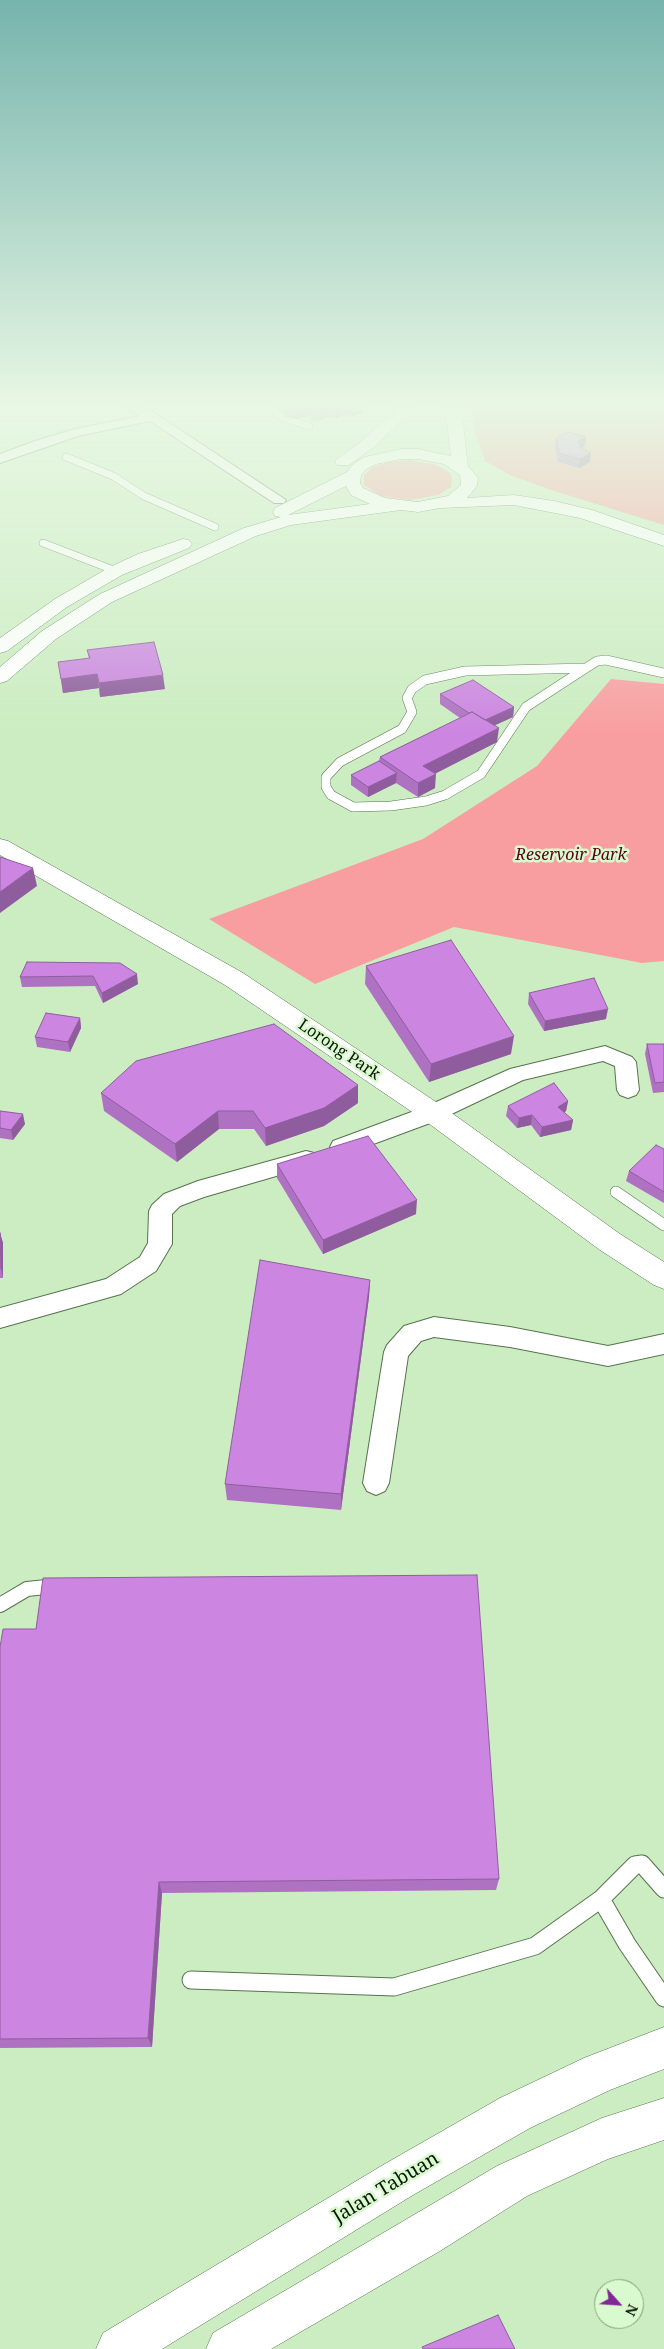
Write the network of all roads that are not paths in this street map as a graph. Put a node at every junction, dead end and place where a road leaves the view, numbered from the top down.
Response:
1 (189, 516) edge
2 (267, 516) edge
3 (323, 516) edge
4 (591, 516) edge
5 (232, 520) dead end
6 (215, 527) junction
7 (664, 541) edge
8 (43, 543) dead end
9 (175, 546) junction
10 (116, 571) junction
11 (0, 647) edge
12 (586, 668) junction
13 (664, 673) edge
14 (0, 677) edge
15 (0, 846) edge
16 (628, 1090) dead end
17 (433, 1113) junction
18 (616, 1192) dead end
19 (664, 1225) edge
20 (664, 1277) edge
21 (0, 1318) edge
22 (664, 1344) edge
23 (376, 1483) dead end
24 (67, 1585) edge
25 (0, 1605) edge
26 (664, 1889) edge
27 (601, 1899) junction
28 (191, 1980) dead end
29 (664, 1998) edge
30 (664, 2048) edge
31 (664, 2120) edge
32 (119, 2349) edge
33 (229, 2349) edge

1 - 6 lane
2 - 9 main road
3 - 14 main road
4 - 7 main road
5 - 6 main road
6 - 9 main road
8 - 10 lane
9 - 10 main road
10 - 11 main road
12 - 12 lane
12 - 13 lane
15 - 17 main road, Lorong Park
16 - 17 street
17 - 20 main road, Lorong Park
17 - 21 street
18 - 19 lane
22 - 23 street
24 - 25 lane
26 - 27 lane
27 - 28 lane
27 - 29 lane
30 - 32 main road, Jalan Tabuan
31 - 33 main road

